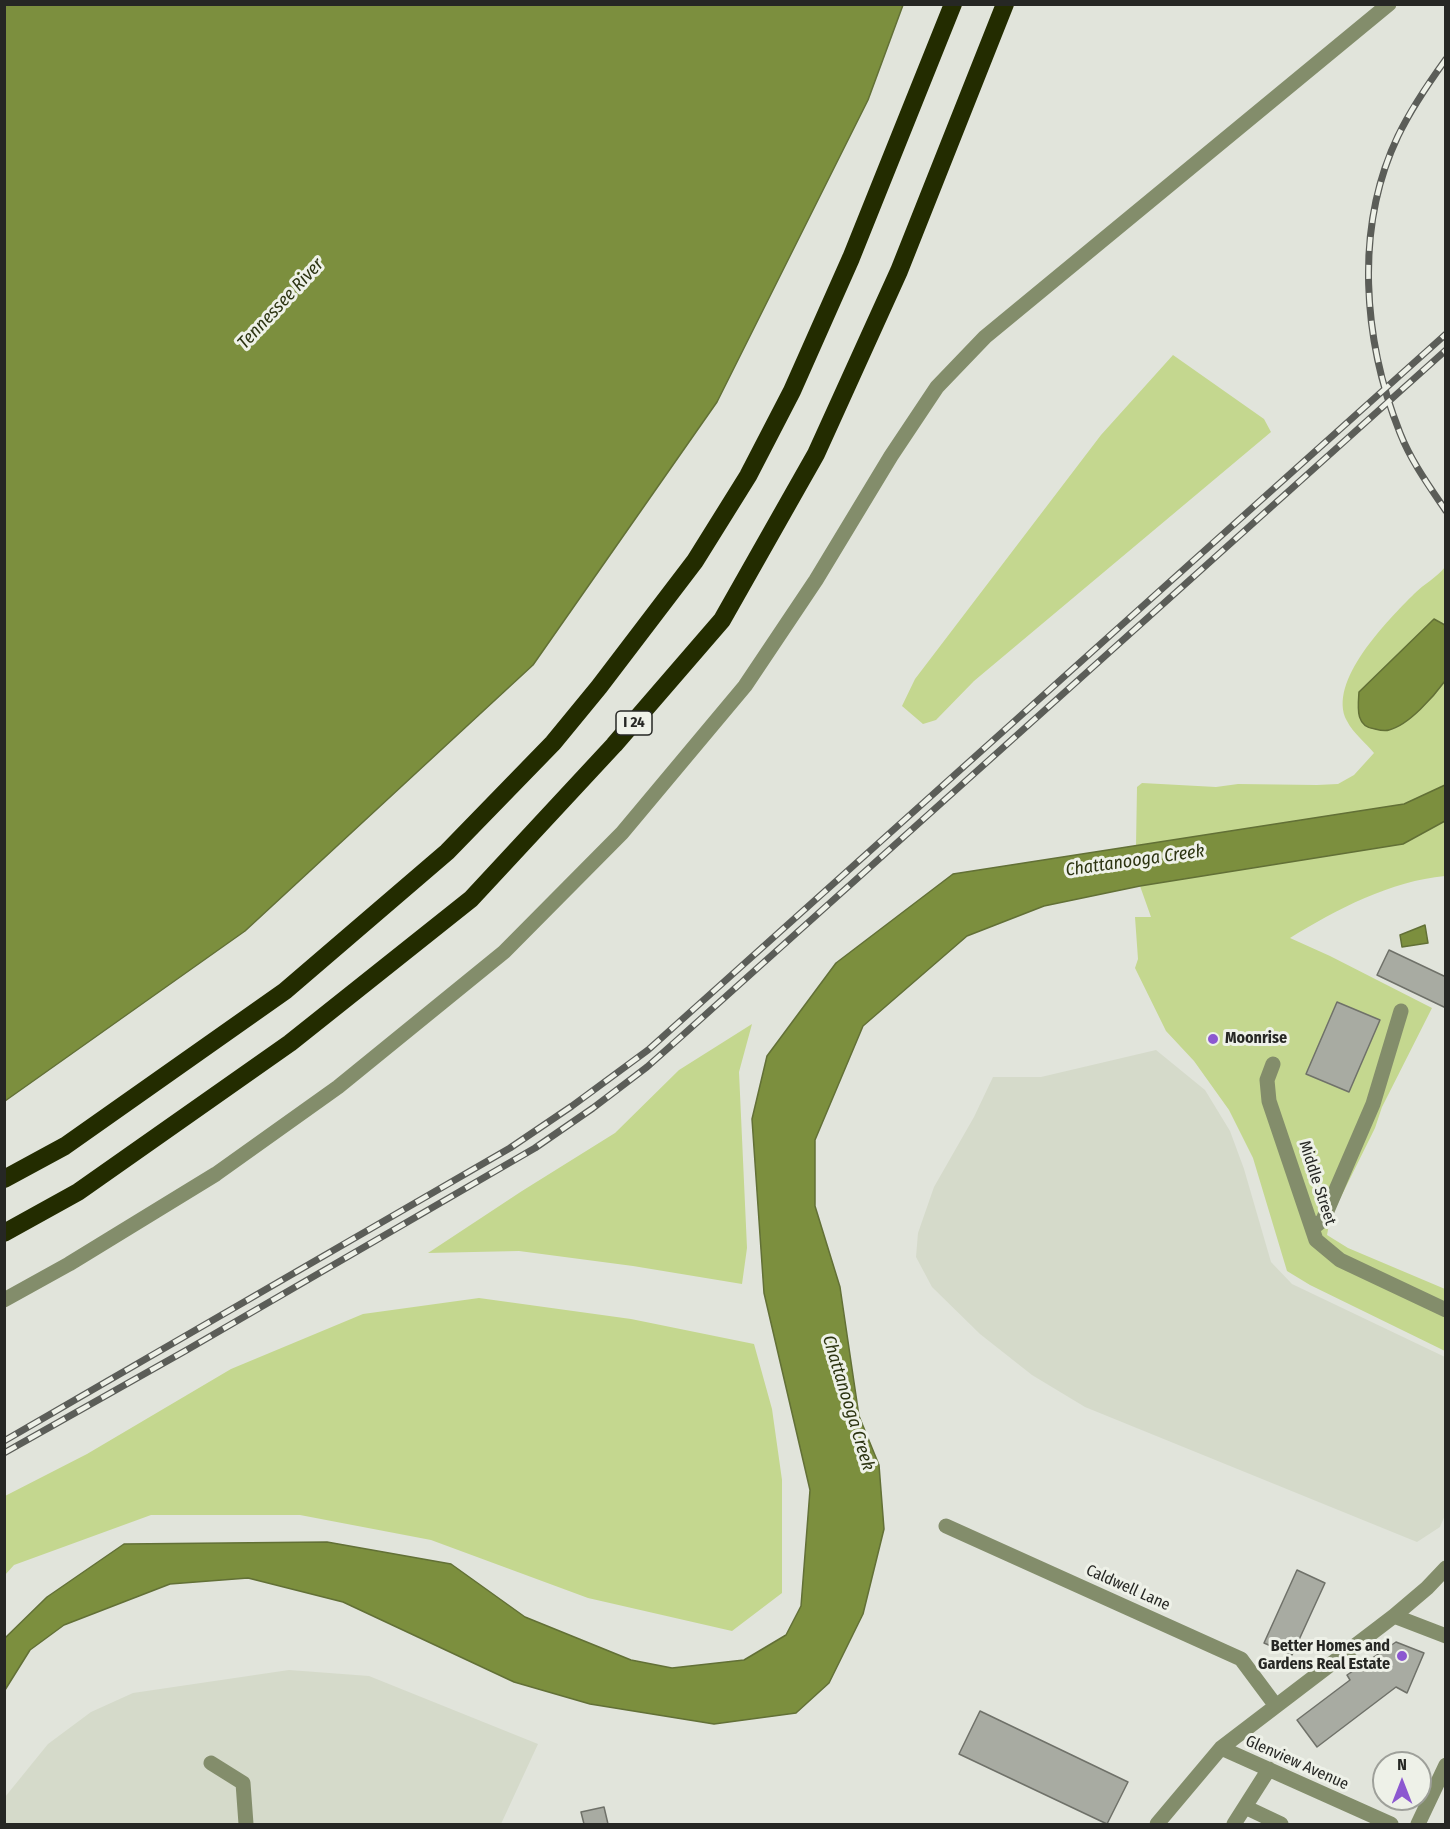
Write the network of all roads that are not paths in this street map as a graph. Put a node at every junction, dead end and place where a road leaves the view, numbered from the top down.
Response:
1 (953, 4) edge
2 (1005, 4) edge
3 (1389, 4) edge
4 (1401, 1011) dead end
5 (1272, 1064) dead end
6 (4, 1179) edge
7 (1312, 1228) junction
8 (4, 1233) edge
9 (4, 1300) edge
10 (1446, 1310) edge
11 (946, 1526) dead end
12 (1446, 1568) edge
13 (1394, 1616) junction
14 (1446, 1636) edge
15 (1276, 1706) junction
16 (1221, 1748) junction
17 (211, 1763) dead end
18 (1446, 1765) edge
19 (1269, 1769) junction
20 (1441, 1789) edge
21 (1245, 1807) junction
22 (246, 1824) edge
23 (1157, 1824) edge
24 (1234, 1824) edge
25 (1281, 1824) edge
26 (1391, 1824) edge
27 (1418, 1824) edge

1 - 6 highway
2 - 8 highway, I 24
3 - 9 street
4 - 7 street
5 - 7 street, Middle Street
7 - 10 street, Middle Street
11 - 15 street, Caldwell Lane
12 - 13 street
13 - 14 street
13 - 15 street
15 - 16 street
16 - 19 street, Glenview Avenue
16 - 23 street
17 - 22 street
18 - 20 street
19 - 21 street
19 - 26 street, Glenview Avenue
20 - 27 street
21 - 24 street
21 - 25 street

